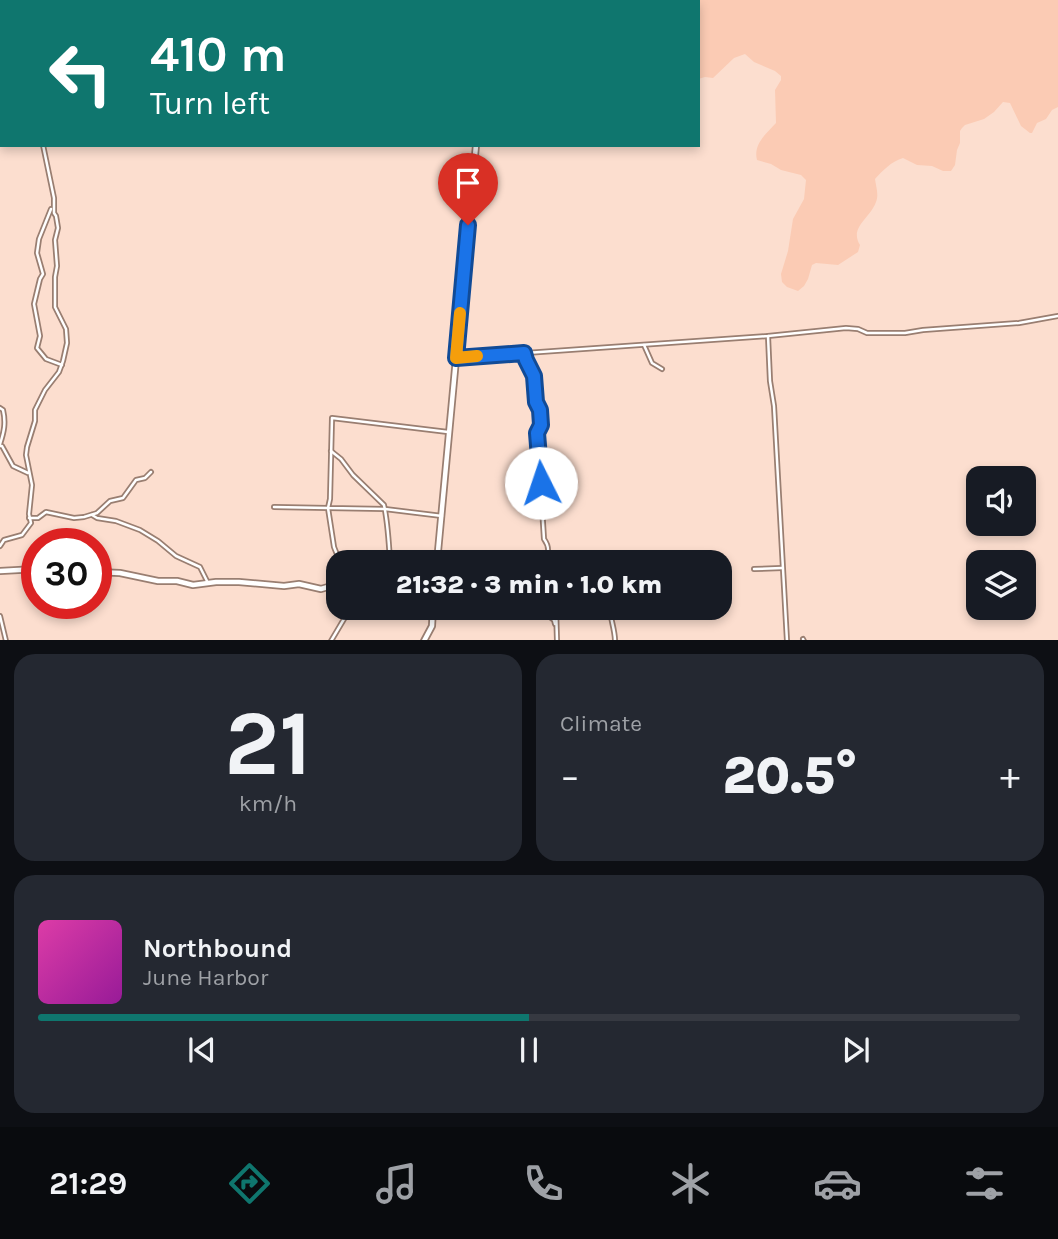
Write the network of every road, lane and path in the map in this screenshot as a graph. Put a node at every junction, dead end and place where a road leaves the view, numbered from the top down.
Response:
1 (43, 147) edge
2 (476, 147) edge
3 (53, 206) junction
4 (1058, 316) edge
5 (768, 337) junction
6 (644, 345) junction
7 (524, 353) junction
8 (456, 358) junction
9 (62, 365) junction
10 (662, 369) dead end
11 (0, 408) edge
12 (450, 433) junction
13 (0, 446) edge
14 (331, 451) junction
15 (151, 472) dead end
16 (29, 474) junction
17 (274, 507) dead end
18 (328, 508) junction
19 (385, 509) junction
20 (92, 515) junction
21 (442, 516) junction
22 (29, 518) junction
23 (0, 545) edge
24 (335, 550) edge
25 (390, 550) edge
26 (439, 550) edge
27 (548, 550) edge
28 (782, 568) junction
29 (754, 569) dead end
30 (21, 570) edge
31 (0, 571) edge
32 (112, 573) edge
33 (208, 583) junction
34 (326, 587) edge
35 (0, 615) edge
36 (343, 620) edge
37 (432, 620) edge
38 (554, 620) edge
39 (556, 620) edge
40 (611, 620) edge
41 (556, 630) junction
42 (6, 640) edge
43 (331, 640) edge
44 (424, 640) edge
45 (557, 640) edge
46 (615, 640) edge
47 (787, 640) edge

1 - 3 street
2 - 8 street
3 - 9 street
3 - 9 street
4 - 5 street
5 - 6 street
5 - 28 street
6 - 7 street
6 - 10 street
7 - 8 street
7 - 27 street
8 - 12 street
9 - 16 street
11 - 13 street
12 - 14 street
12 - 21 street
13 - 16 street
14 - 18 street
14 - 19 street
15 - 20 street
16 - 22 street
17 - 18 street
18 - 19 street
18 - 24 street
19 - 21 street
19 - 25 street
20 - 22 street
20 - 33 street
21 - 26 street
22 - 23 street
28 - 29 street
28 - 47 street
30 - 31 street
32 - 33 street
33 - 34 street
35 - 42 street
36 - 43 street
37 - 44 street
38 - 41 street
39 - 41 street
40 - 46 street
41 - 45 street

